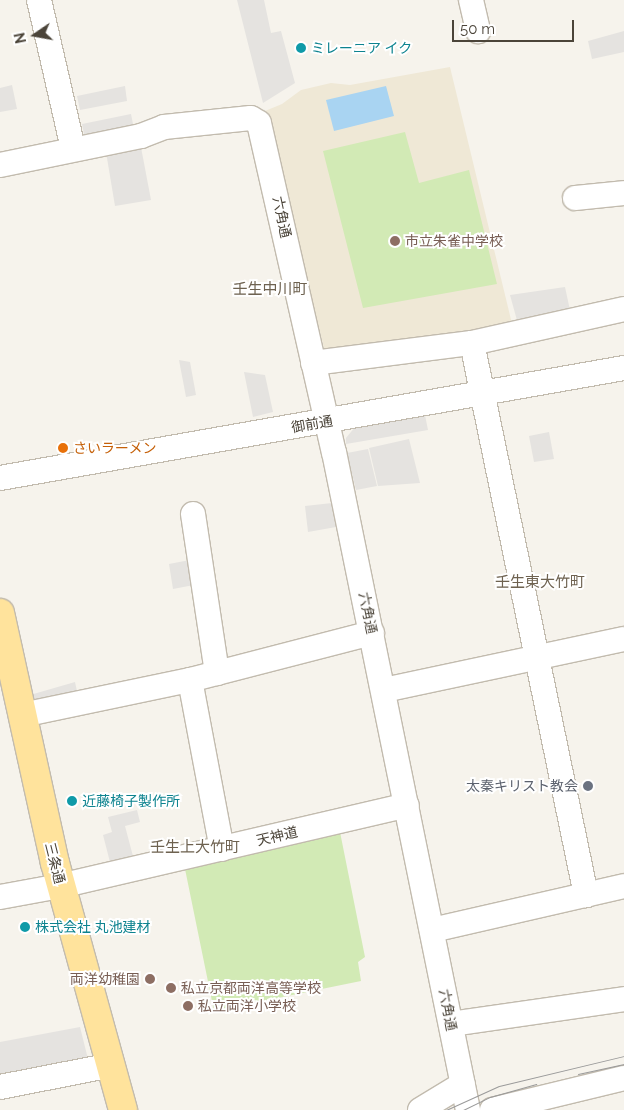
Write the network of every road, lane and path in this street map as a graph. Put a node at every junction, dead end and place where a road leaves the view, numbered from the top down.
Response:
1 (39, 0) edge
2 (471, 0) edge
3 (478, 31) dead end
4 (73, 149) junction
5 (0, 165) edge
6 (624, 193) edge
7 (575, 198) dead end
8 (624, 309) edge
9 (472, 343) junction
10 (313, 363) junction
11 (624, 368) edge
12 (484, 393) junction
13 (327, 421) junction
14 (0, 478) edge
15 (193, 514) dead end
16 (0, 613) edge
17 (372, 633) junction
18 (624, 639) edge
19 (538, 658) junction
20 (217, 673) junction
21 (190, 680) junction
22 (384, 690) junction
23 (22, 714) junction
24 (407, 805) junction
25 (222, 848) junction
26 (60, 886) junction
27 (624, 886) edge
28 (586, 895) junction
29 (0, 897) edge
30 (432, 930) junction
31 (624, 998) edge
32 (451, 1024) junction
33 (112, 1065) junction
34 (624, 1078) edge
35 (463, 1084) junction
36 (0, 1087) edge
37 (123, 1110) edge
38 (420, 1110) edge
39 (468, 1110) edge
40 (492, 1110) edge

1 - 4 street
2 - 3 street
4 - 5 street
4 - 10 street, 六角通
6 - 7 street
8 - 9 street
9 - 10 street
9 - 12 street
10 - 13 street, 六角通
11 - 12 street, 御前通
12 - 13 street, 御前通
12 - 19 street
13 - 14 street, 御前通
13 - 17 street, 六角通
15 - 20 street
16 - 23 main road, 三条通
17 - 20 street
17 - 22 street, 六角通
18 - 19 street
19 - 22 street
19 - 28 street
20 - 21 street
21 - 23 street
21 - 25 street
22 - 24 street, 六角通
23 - 26 main road, 三条通
24 - 25 street, 天神道
24 - 30 street, 六角通
25 - 26 street, 天神道
26 - 29 street, 天神道
26 - 33 main road, 三条通
27 - 28 street
28 - 30 street
30 - 32 street, 六角通
31 - 32 street
32 - 35 street, 六角通
33 - 36 street
33 - 37 main road, 三条通
34 - 40 street
35 - 38 street
35 - 39 street, 六角通

